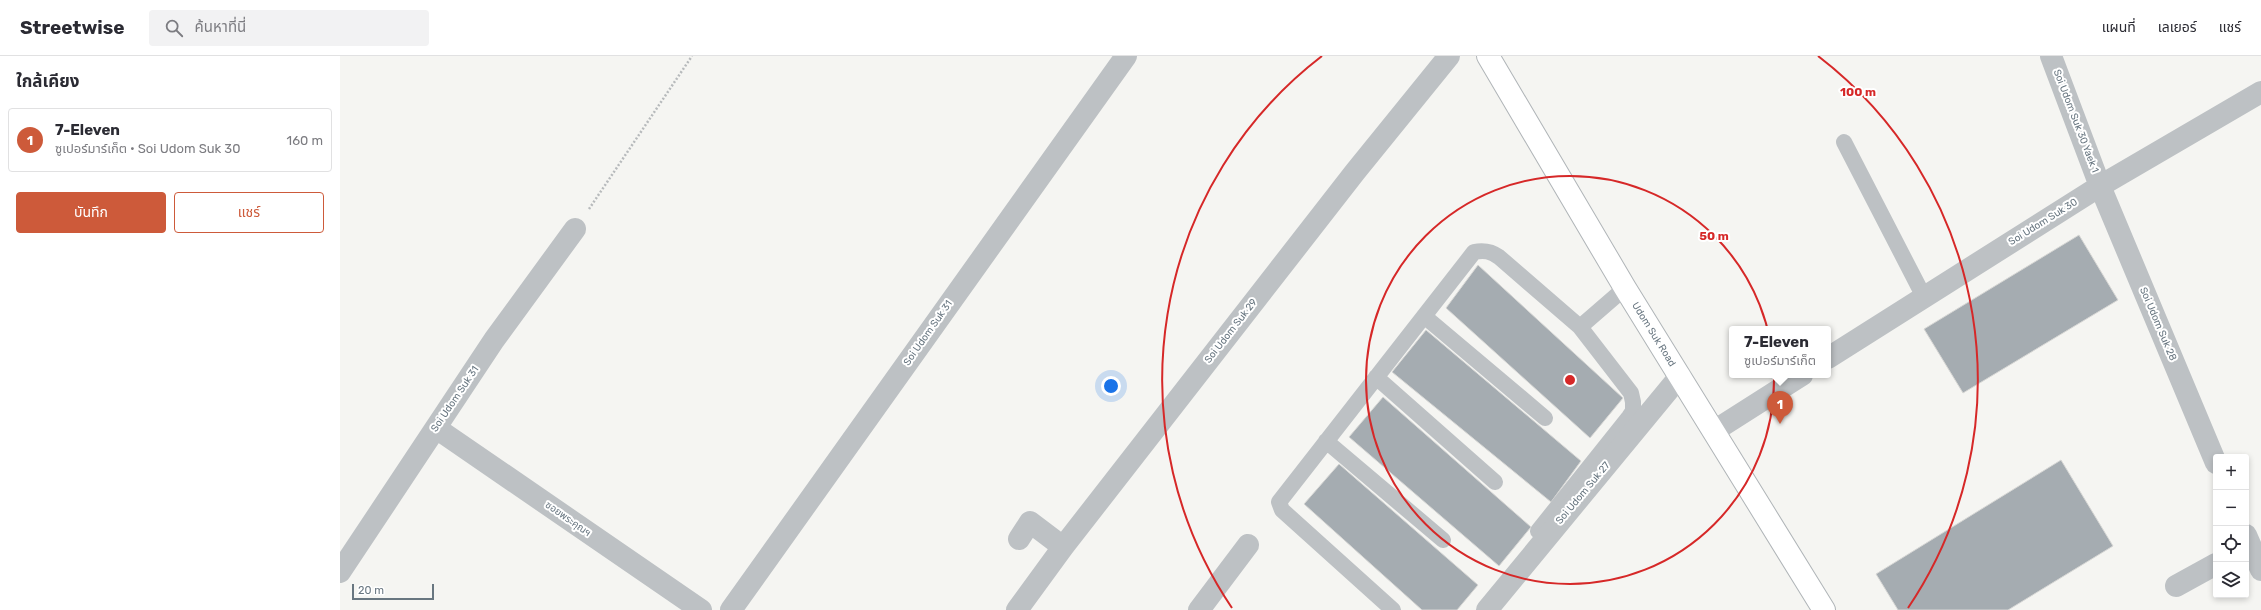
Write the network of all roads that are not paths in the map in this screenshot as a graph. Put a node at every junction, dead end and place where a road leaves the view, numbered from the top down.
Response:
1 (1126, 56) edge
2 (1449, 56) edge
3 (1488, 56) edge
4 (2051, 56) edge
5 (2261, 92) edge
6 (1844, 142) dead end
7 (2100, 186) junction
8 (575, 229) road end
9 (1625, 288) junction
10 (1924, 297) junction
11 (1424, 316) junction
12 (1580, 327) junction
13 (1831, 356) edge
14 (1680, 376) junction
15 (1376, 377) junction
16 (1797, 378) edge
17 (1545, 418) dead end
18 (436, 428) junction
19 (1714, 431) junction
20 (1326, 441) junction
21 (2213, 456) edge
22 (1495, 482) dead end
23 (1020, 539) dead end
24 (1443, 540) dead end
25 (2251, 543) edge
26 (1248, 545) dead end
27 (1063, 547) junction
28 (2213, 566) edge
29 (2261, 570) edge
30 (340, 572) edge
31 (2176, 586) dead end
32 (701, 610) edge
33 (731, 610) edge
34 (1017, 610) edge
35 (1199, 610) edge
36 (1393, 610) edge
37 (1475, 610) edge
38 (1487, 610) edge
39 (1824, 610) edge

1 - 33 street, Soi Udom Suk 31
2 - 27 street, Soi Udom Suk 29
3 - 9 main road, Udom Suk Road
4 - 7 street, Soi Udom Suk 30 Yaek 1
5 - 7 street, Soi Udom Suk 30
6 - 10 lane
7 - 10 street, Soi Udom Suk 30
7 - 21 street, Soi Udom Suk 28
8 - 18 street, Soi Udom Suk 31
9 - 12 lane
9 - 14 main road, Udom Suk Road
10 - 13 street, Soi Udom Suk 30
11 - 12 lane
11 - 15 lane
11 - 17 lane
12 - 37 lane
14 - 19 main road, Udom Suk Road
14 - 38 street, Soi Udom Suk 27
15 - 20 lane
15 - 22 lane
16 - 19 street
18 - 30 street, Soi Udom Suk 31
18 - 32 street, ซอยพระคุณฯ
19 - 39 main road, Udom Suk Road
20 - 24 lane
20 - 36 lane
23 - 27 street
25 - 29 street
26 - 35 street
27 - 34 street, Soi Udom Suk 29
28 - 31 street

